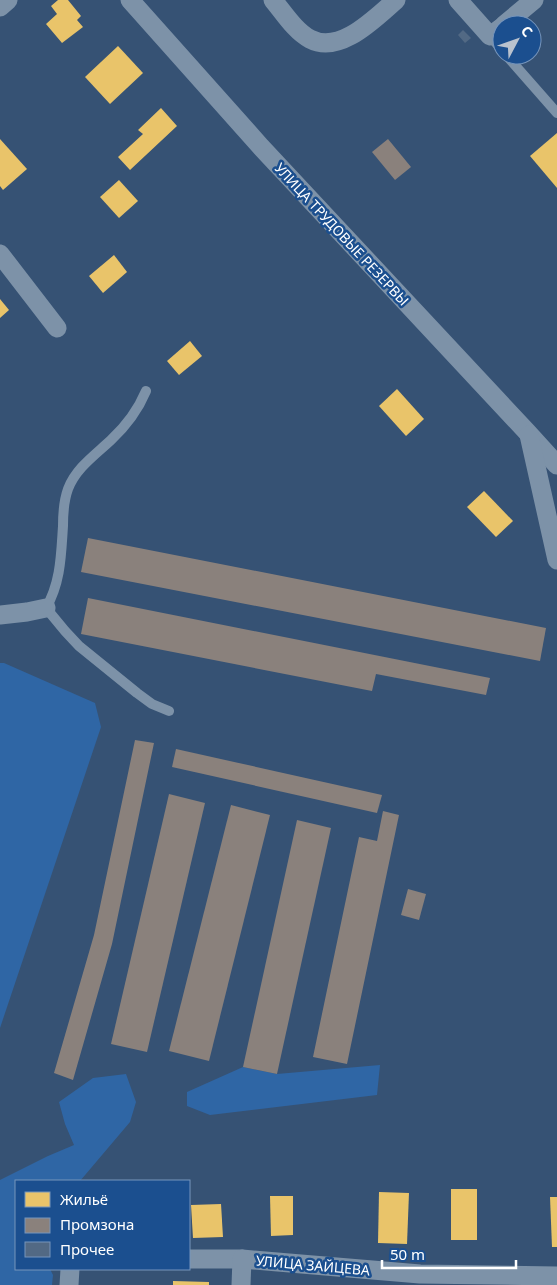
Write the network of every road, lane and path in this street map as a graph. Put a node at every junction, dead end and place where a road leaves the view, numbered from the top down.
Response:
1 (8, 0) edge
2 (130, 0) edge
3 (273, 0) edge
4 (396, 0) edge
5 (458, 0) edge
6 (534, 0) edge
7 (0, 7) edge
8 (519, 15) edge
9 (492, 28) edge
10 (515, 65) edge
11 (557, 113) edge
12 (0, 254) edge
13 (57, 328) dead end
14 (146, 391) dead end
15 (528, 433) junction
16 (557, 465) edge
17 (557, 560) edge
18 (46, 608) junction
19 (0, 615) edge
20 (169, 710) dead end
21 (190, 1259) edge
22 (242, 1259) junction
23 (70, 1270) edge
24 (557, 1276) edge
25 (419, 1279) edge
26 (69, 1285) edge
27 (240, 1285) edge

1 - 7 street
2 - 15 street, УЛИЦА ТРУДОВЫЕ РЕЗЕРВЫ
3 - 4 street
5 - 9 street
6 - 8 street
10 - 11 lane
12 - 13 street
14 - 18 lane
15 - 16 street, УЛИЦА ТРУДОВЫЕ РЕЗЕРВЫ
15 - 17 street
18 - 19 street
18 - 20 lane
21 - 22 street, УЛИЦА ЗАЙЦЕВА
22 - 25 street, УЛИЦА ЗАЙЦЕВА
22 - 27 street
23 - 26 street
24 - 25 street, УЛИЦА ЗАЙЦЕВА

